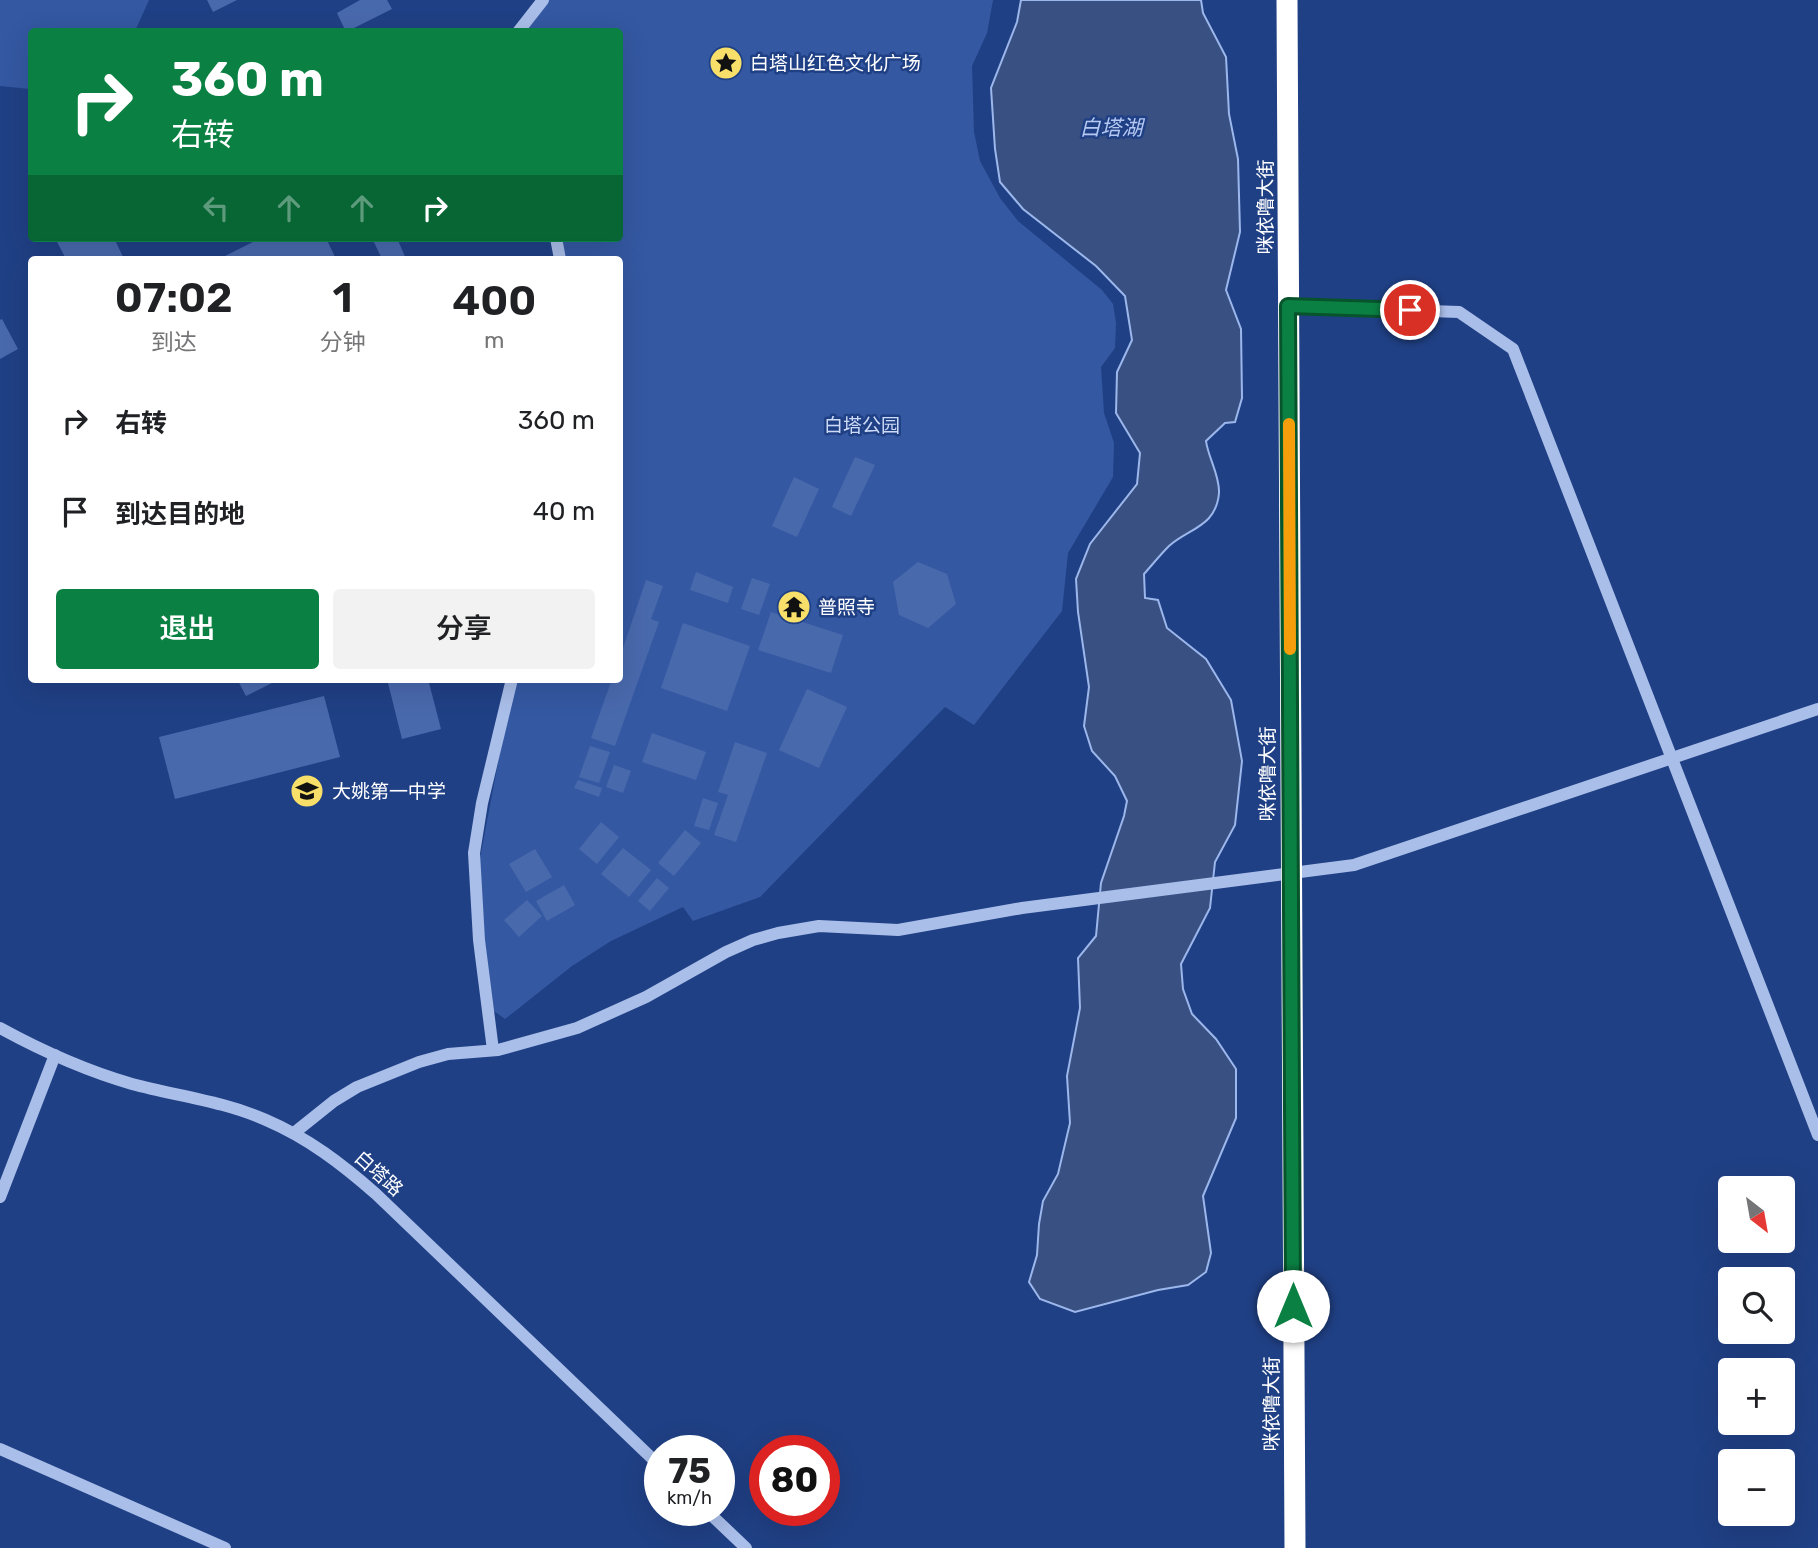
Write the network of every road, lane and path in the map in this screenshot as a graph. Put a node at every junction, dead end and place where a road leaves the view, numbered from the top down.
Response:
1 (543, 0) edge
2 (1287, 0) edge
3 (521, 28) edge
4 (1288, 306) junction
5 (511, 683) edge
6 (1818, 709) edge
7 (1672, 758) junction
8 (1290, 875) junction
9 (0, 1028) edge
10 (493, 1050) junction
11 (55, 1055) junction
12 (294, 1133) junction
13 (1818, 1135) edge
14 (0, 1197) edge
15 (0, 1449) edge
16 (644, 1451) edge
17 (723, 1526) edge
18 (225, 1548) edge
19 (746, 1548) edge
20 (1294, 1548) edge

1 - 3 street
2 - 4 highway, 咪依噜大街
4 - 7 street
4 - 8 highway, 咪依噜大街
5 - 10 street
6 - 7 street
7 - 8 street
7 - 13 street
8 - 10 street
8 - 20 highway, 咪依噜大街
9 - 11 street, 白塔路
10 - 12 street
11 - 12 street, 白塔路
11 - 14 street
12 - 16 street, 白塔路
15 - 18 street
17 - 19 street

